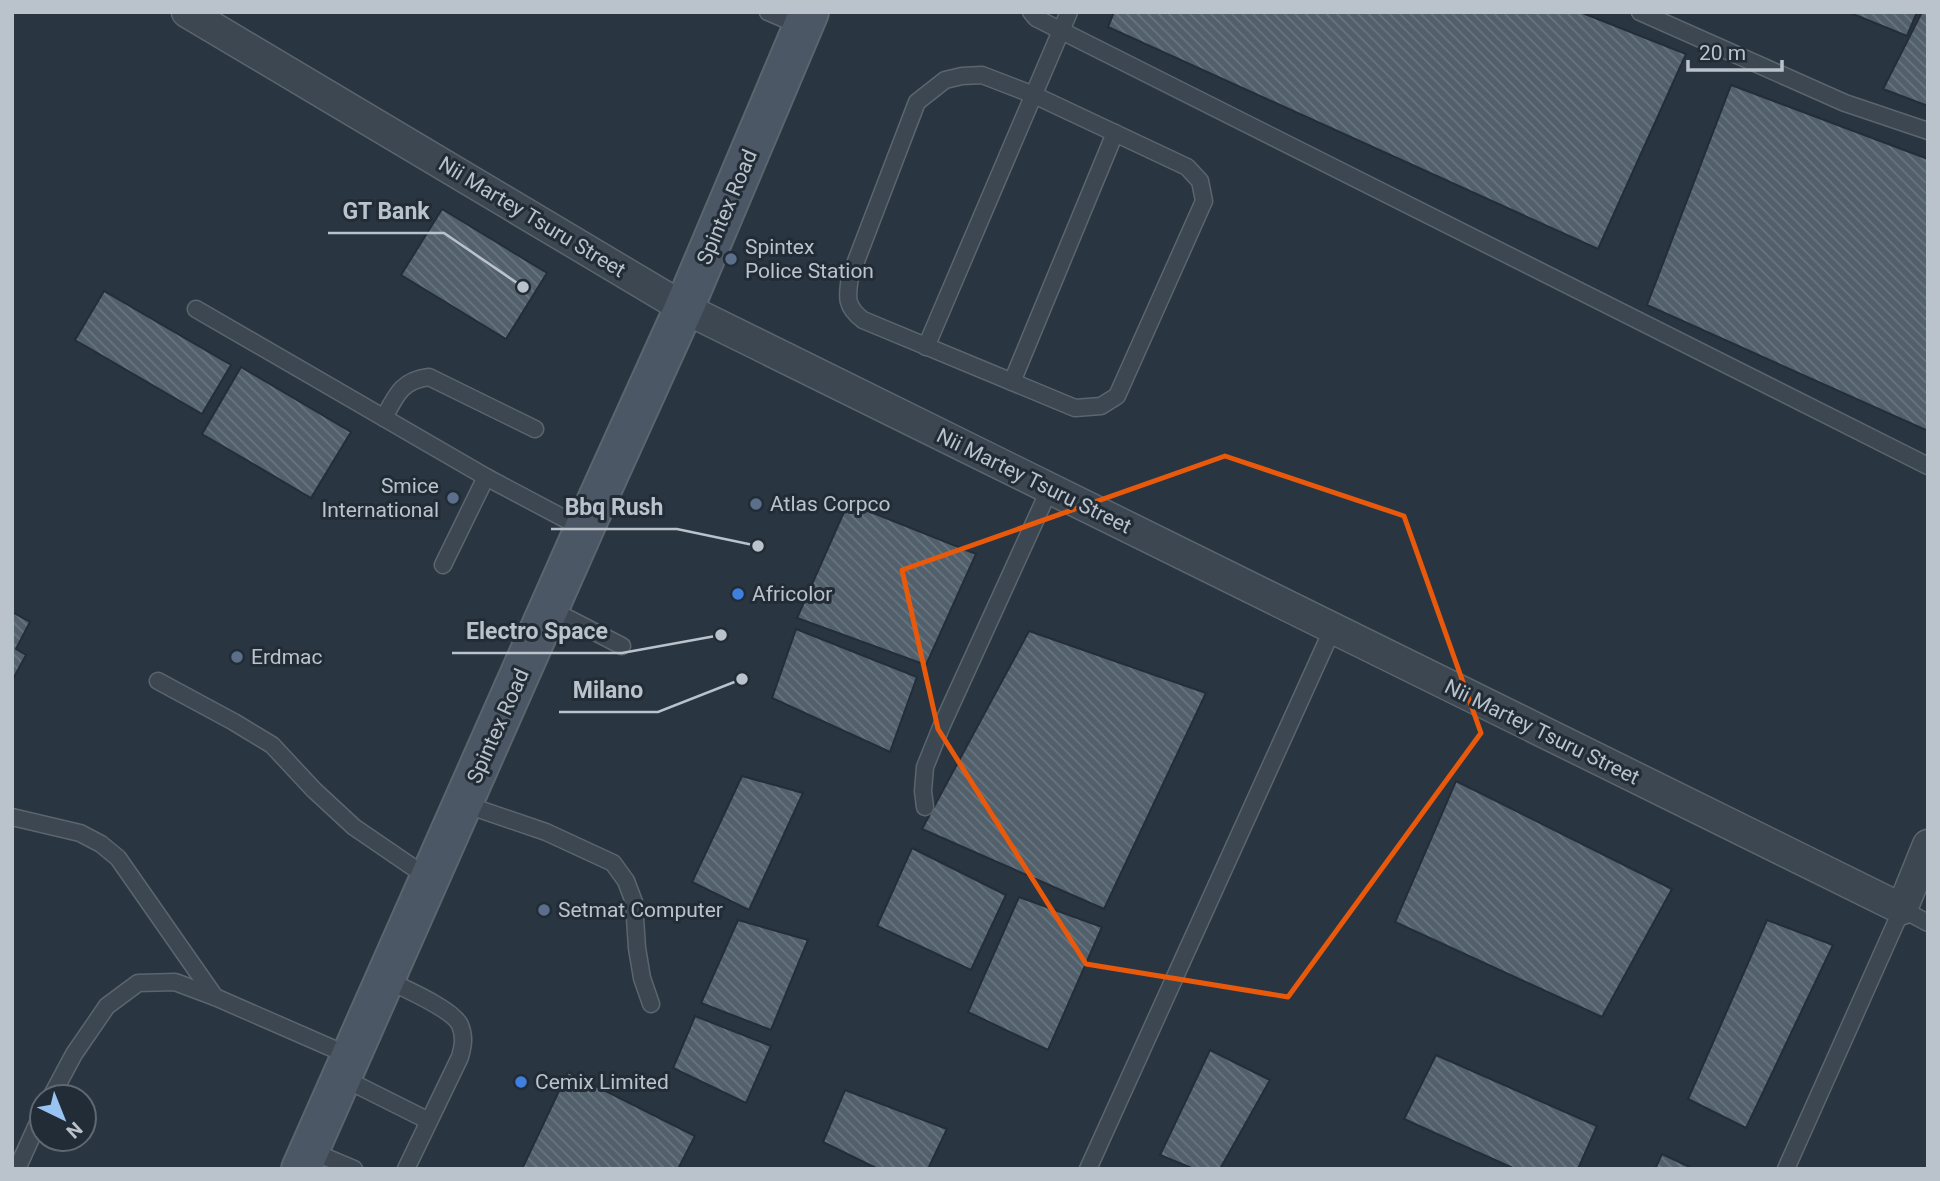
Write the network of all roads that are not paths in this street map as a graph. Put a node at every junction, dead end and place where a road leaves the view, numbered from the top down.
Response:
1 (187, 12) edge
2 (768, 12) edge
3 (1031, 12) edge
4 (1069, 12) edge
5 (1640, 12) edge
6 (806, 19) edge
7 (1062, 30) junction
8 (1034, 95) junction
9 (1928, 131) edge
10 (1115, 133) junction
11 (684, 308) junction
12 (196, 309) dead end
13 (926, 347) junction
14 (1012, 382) junction
15 (384, 418) junction
16 (535, 429) dead end
17 (1928, 466) edge
18 (486, 477) junction
19 (1050, 488) junction
20 (584, 529) junction
21 (443, 565) dead end
22 (550, 609) junction
23 (1333, 628) junction
24 (622, 646) dead end
25 (158, 681) dead end
26 (464, 804) junction
27 (925, 807) dead end
28 (12, 817) edge
29 (1928, 845) edge
30 (430, 879) junction
31 (1915, 916) edge
32 (385, 979) junction
33 (215, 997) junction
34 (651, 1004) dead end
35 (345, 1067) junction
36 (58, 1083) edge
37 (429, 1121) junction
38 (28, 1145) edge
39 (305, 1160) edge
40 (17, 1169) edge
41 (354, 1169) edge
42 (406, 1169) edge
43 (1088, 1169) edge
44 (1786, 1169) edge

1 - 11 street, Nii Martey Tsuru Street
2 - 6 lane
3 - 7 lane
4 - 7 lane
5 - 9 lane
6 - 11 main road, Spintex Road
7 - 8 lane
7 - 17 lane
8 - 10 lane
8 - 13 lane
8 - 13 lane
10 - 14 lane
10 - 14 lane
11 - 19 street, Nii Martey Tsuru Street
11 - 20 main road, Spintex Road
12 - 15 lane
13 - 14 lane
15 - 16 lane
15 - 18 lane
18 - 20 lane
18 - 21 lane
19 - 23 street, Nii Martey Tsuru Street
19 - 27 lane
20 - 22 main road, Spintex Road
22 - 24 lane
22 - 26 main road, Spintex Road
23 - 31 street, Nii Martey Tsuru Street
23 - 43 lane
25 - 30 lane
26 - 30 main road, Spintex Road
26 - 34 lane
28 - 33 lane
29 - 31 street
30 - 32 main road, Spintex Road
31 - 44 lane
32 - 35 main road, Spintex Road
32 - 37 lane
33 - 35 lane
33 - 36 lane
35 - 37 lane
35 - 39 main road, Spintex Road
37 - 42 lane
38 - 40 lane
39 - 41 lane

